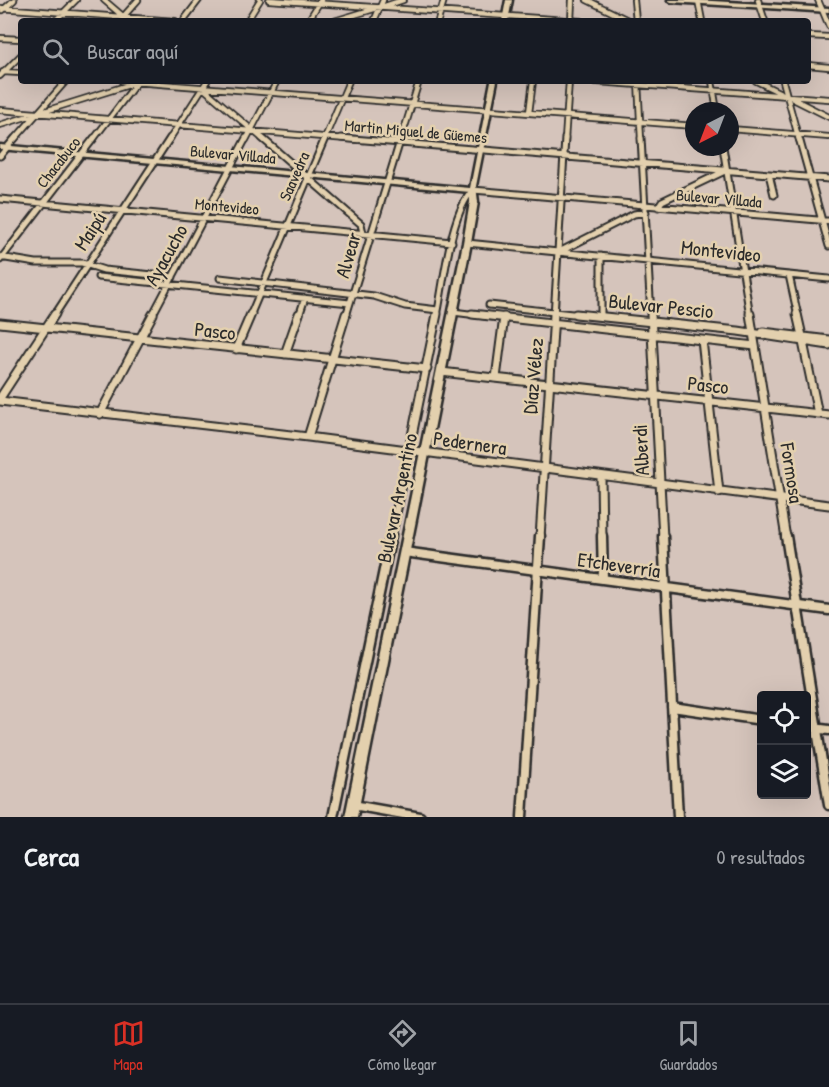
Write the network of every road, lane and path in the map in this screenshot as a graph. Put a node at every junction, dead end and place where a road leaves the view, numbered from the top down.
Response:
1 (14, 0) edge
2 (76, 0) edge
3 (104, 0) edge
4 (138, 0) edge
5 (199, 0) edge
6 (260, 0) edge
7 (269, 0) edge
8 (383, 0) edge
9 (403, 0) edge
10 (444, 0) edge
11 (507, 0) edge
12 (572, 0) edge
13 (588, 0) edge
14 (634, 0) edge
15 (671, 0) edge
16 (818, 0) edge
17 (698, 1) edge
18 (320, 2) edge
19 (759, 3) edge
20 (380, 8) junction
21 (1, 10) edge
22 (822, 10) junction
23 (829, 10) edge
24 (441, 12) junction
25 (63, 13) junction
26 (58, 18) edge
27 (112, 18) edge
28 (121, 18) edge
29 (123, 18) edge
30 (185, 18) edge
31 (249, 18) edge
32 (310, 18) edge
33 (344, 18) edge
34 (375, 18) edge
35 (439, 18) edge
36 (495, 18) edge
37 (504, 18) edge
38 (571, 18) edge
39 (624, 18) edge
40 (636, 18) edge
41 (701, 18) edge
42 (764, 18) edge
43 (829, 26) edge
44 (811, 36) edge
45 (829, 37) edge
46 (0, 38) edge
47 (18, 39) edge
48 (18, 58) edge
49 (811, 65) edge
50 (829, 67) edge
51 (1, 73) edge
52 (18, 73) edge
53 (63, 84) edge
54 (131, 84) edge
55 (135, 84) edge
56 (159, 84) edge
57 (205, 84) edge
58 (276, 84) edge
59 (348, 84) edge
60 (418, 84) edge
61 (491, 84) edge
62 (533, 84) edge
63 (568, 84) edge
64 (638, 84) edge
65 (648, 84) edge
66 (713, 84) edge
67 (762, 84) edge
68 (784, 84) edge
69 (203, 88) junction
70 (714, 91) junction
71 (271, 93) junction
72 (788, 96) junction
73 (342, 98) junction
74 (829, 99) edge
75 (716, 102) edge
76 (413, 104) junction
77 (0, 110) edge
78 (487, 110) junction
79 (38, 113) junction
80 (529, 113) junction
81 (566, 116) junction
82 (829, 117) edge
83 (108, 119) junction
84 (640, 122) junction
85 (0, 125) edge
86 (177, 125) junction
87 (685, 125) edge
88 (739, 130) edge
89 (251, 131) junction
90 (798, 135) junction
91 (326, 137) junction
92 (829, 137) edge
93 (400, 143) junction
94 (3, 150) edge
95 (479, 150) junction
96 (80, 155) junction
97 (725, 156) edge
98 (563, 157) junction
99 (153, 162) junction
100 (642, 163) junction
101 (230, 169) junction
102 (727, 170) junction
103 (769, 174) junction
104 (307, 175) junction
105 (810, 177) junction
106 (829, 179) edge
107 (389, 183) junction
108 (470, 188) junction
109 (774, 195) dead end
110 (0, 198) edge
111 (562, 198) junction
112 (42, 204) junction
113 (658, 207) junction
114 (646, 209) junction
115 (123, 210) junction
116 (733, 213) junction
117 (205, 218) junction
118 (460, 218) junction
119 (471, 219) junction
120 (826, 221) edge
121 (287, 225) junction
122 (363, 233) junction
123 (371, 234) junction
124 (452, 242) junction
125 (467, 243) junction
126 (829, 246) edge
127 (558, 252) junction
128 (601, 256) junction
129 (1, 258) edge
130 (649, 261) junction
131 (88, 265) junction
132 (446, 270) junction
133 (743, 270) junction
134 (461, 271) junction
135 (789, 275) junction
136 (98, 277) dead end
137 (220, 278) dead end
138 (171, 279) junction
139 (829, 279) edge
140 (263, 283) junction
141 (259, 292) junction
142 (354, 294) junction
143 (305, 298) junction
144 (351, 303) junction
145 (489, 305) dead end
146 (438, 310) junction
147 (555, 311) junction
148 (453, 312) junction
149 (601, 316) junction
150 (504, 317) junction
151 (651, 322) junction
152 (0, 323) edge
153 (554, 323) junction
154 (45, 328) junction
155 (753, 332) junction
156 (652, 334) junction
157 (139, 339) junction
158 (803, 339) junction
159 (702, 340) junction
160 (829, 340) edge
161 (829, 345) edge
162 (755, 346) junction
163 (236, 350) junction
164 (285, 354) junction
165 (331, 359) junction
166 (427, 369) junction
167 (441, 372) junction
168 (496, 378) junction
169 (548, 384) junction
170 (655, 396) junction
171 (0, 400) edge
172 (708, 402) junction
173 (764, 408) junction
174 (100, 414) junction
175 (818, 414) junction
176 (829, 415) edge
177 (308, 437) junction
178 (411, 452) junction
179 (425, 454) junction
180 (543, 470) junction
181 (601, 477) junction
182 (659, 484) junction
183 (718, 492) junction
184 (779, 500) junction
185 (829, 506) edge
186 (404, 552) junction
187 (537, 570) junction
188 (603, 579) junction
189 (665, 588) junction
190 (797, 606) junction
191 (829, 610) edge
192 (672, 707) junction
193 (757, 719) edge
194 (812, 727) edge
195 (829, 730) edge
196 (829, 804) edge
197 (353, 805) junction
198 (377, 813) edge
199 (333, 817) edge
200 (351, 817) edge
201 (420, 817) edge
202 (522, 817) edge
203 (678, 817) edge

1 - 21 street
2 - 25 street
3 - 28 street
4 - 29 street
5 - 30 street
6 - 31 street
7 - 18 street
8 - 20 street
9 - 20 street
10 - 24 street
11 - 37 main road
12 - 38 street
13 - 39 street
14 - 40 street
15 - 17 main road
16 - 22 street
17 - 19 main road
17 - 41 street
18 - 20 street
18 - 32 street
19 - 22 main road
19 - 42 street
20 - 24 street
20 - 33 street
20 - 34 street
21 - 25 street
22 - 23 main road
22 - 43 street
24 - 35 street
24 - 36 street
25 - 26 street
25 - 27 street
44 - 45 street
46 - 47 street
48 - 51 street
49 - 50 street
51 - 52 street
53 - 79 street
54 - 79 street
55 - 83 street, Chacabuco
56 - 69 street
57 - 69 street, Maipú
58 - 71 street, Ayacucho
59 - 73 street, Saavedra
60 - 76 street, Alvear
61 - 78 main road, Bulevar Argentino
62 - 80 street
63 - 81 street, Díaz Vélez
64 - 84 street, Alberdi
65 - 70 street
66 - 70 street
67 - 72 street
68 - 72 street
69 - 71 street
69 - 86 street, Maipú
69 - 89 street
70 - 72 street
70 - 75 street
71 - 73 street
71 - 89 street, Ayacucho
72 - 74 street
72 - 82 street
72 - 90 street
73 - 76 street
73 - 91 street, Saavedra
76 - 78 street
76 - 93 street, Alvear
77 - 79 street, Martin Miguel de Güemes
78 - 80 street
78 - 95 main road, Bulevar Argentino
79 - 83 street, Martin Miguel de Güemes
79 - 85 street
79 - 94 street
80 - 81 street
81 - 84 street
81 - 98 street, Díaz Vélez
83 - 86 street, Martin Miguel de Güemes
83 - 96 street, Chacabuco
84 - 87 street
84 - 100 street, Alberdi
86 - 89 street, Martin Miguel de Güemes
86 - 99 street, Maipú
88 - 90 street
89 - 91 street, Martin Miguel de Güemes
89 - 101 street, Ayacucho
89 - 104 street
90 - 92 street
90 - 105 street
91 - 93 street, Martin Miguel de Güemes
91 - 104 street, Saavedra
93 - 95 street, Martin Miguel de Güemes
93 - 107 street, Alvear
94 - 96 main road, Bulevar Villada
95 - 98 street, Martin Miguel de Güemes
95 - 108 main road, Bulevar Argentino
96 - 99 main road, Bulevar Villada
96 - 112 street, Chacabuco
97 - 102 street, Formosa
98 - 100 street, Martin Miguel de Güemes
98 - 111 street, Díaz Vélez
99 - 101 main road, Bulevar Villada
99 - 115 street, Maipú
100 - 102 street, Martin Miguel de Güemes
100 - 114 street, Alberdi
101 - 104 main road, Bulevar Villada
101 - 117 street, Ayacucho
102 - 103 street, Martin Miguel de Güemes
102 - 113 street
102 - 116 street, Formosa
103 - 105 street, Martin Miguel de Güemes
103 - 109 street
104 - 107 main road, Bulevar Villada
104 - 121 street, Saavedra
104 - 122 street
105 - 106 street, Martin Miguel de Güemes
105 - 120 street
107 - 108 main road, Bulevar Villada
107 - 123 street, Alvear
108 - 111 street, Bulevar Villada
108 - 118 street
108 - 119 main road, Bulevar Argentino
110 - 112 street, Montevideo
111 - 114 street, Bulevar Villada
111 - 127 street, Díaz Vélez
112 - 115 street, Montevideo
112 - 129 street, Chacabuco
113 - 114 street, Bulevar Villada
113 - 116 street, Bulevar Villada
114 - 127 street
114 - 130 street, Alberdi
115 - 117 street, Montevideo
115 - 131 street, Maipú
116 - 120 street, Bulevar Villada
116 - 133 street, Formosa
117 - 121 street, Montevideo
117 - 138 street, Ayacucho
118 - 119 street
118 - 124 street
119 - 125 main road, Bulevar Argentino
120 - 126 street
121 - 122 street, Montevideo
121 - 140 street, Saavedra
122 - 123 street, Montevideo
123 - 124 street, Montevideo
123 - 142 street, Alvear
124 - 132 street
125 - 127 street, Montevideo
125 - 134 main road, Bulevar Argentino
127 - 128 street, Montevideo
127 - 147 street, Díaz Vélez
128 - 130 street, Montevideo
128 - 149 street
129 - 131 street
130 - 133 street, Montevideo
130 - 151 street, Alberdi
131 - 138 street
131 - 154 street, Maipú
132 - 134 street
132 - 146 street
133 - 135 street, Montevideo
133 - 155 street, Formosa
134 - 148 main road, Bulevar Argentino
135 - 139 street, Montevideo
135 - 158 street
136 - 138 street
137 - 140 street
138 - 141 street
138 - 157 street, Ayacucho
140 - 141 street, Saavedra
140 - 142 street
141 - 143 street
141 - 163 street, Saavedra
142 - 144 street, Alvear
142 - 146 street
143 - 144 street
143 - 164 street
144 - 165 street, Alvear
145 - 147 street, Bulevar Pescio
146 - 166 street
147 - 149 street, Bulevar Pescio
147 - 153 street, Díaz Vélez
148 - 150 street, Bulevar Pescio
148 - 167 main road, Bulevar Argentino
149 - 151 street, Bulevar Pescio
150 - 153 street, Bulevar Pescio
150 - 168 street
151 - 155 street, Bulevar Pescio
151 - 156 street, Alberdi
152 - 154 street, Pasco
153 - 156 street, Bulevar Pescio
153 - 169 street, Díaz Vélez
154 - 157 street, Pasco
154 - 171 street, Maipú
155 - 158 street, Bulevar Pescio
155 - 162 street, Formosa
156 - 159 street, Bulevar Pescio
156 - 170 street, Alberdi
157 - 163 street, Pasco
157 - 174 street, Ayacucho
158 - 160 street
158 - 161 street
158 - 175 street
159 - 162 street, Bulevar Pescio
159 - 172 street
162 - 173 street, Formosa
163 - 164 street, Pasco
164 - 165 street, Pasco
165 - 166 street, Pasco
165 - 177 street, Alvear
166 - 178 street
167 - 168 street, Pasco
167 - 179 main road, Bulevar Argentino
168 - 169 street, Pasco
169 - 170 street, Pasco
169 - 180 street, Díaz Vélez
170 - 172 street, Pasco
170 - 182 street, Alberdi
171 - 174 street, Pedernera
172 - 173 street, Pasco
172 - 183 street
173 - 175 street, Pasco
173 - 184 street, Formosa
174 - 177 street, Pedernera
175 - 176 street, Pasco
177 - 178 street, Pedernera
178 - 179 street, Pedernera
178 - 199 street
179 - 180 street, Pedernera
179 - 186 main road, Bulevar Argentino
180 - 181 street, Pedernera
180 - 187 street, Díaz Vélez
181 - 182 street, Pedernera
181 - 188 street
182 - 183 street, Pedernera
182 - 189 street, Alberdi
183 - 184 street, Pedernera
184 - 185 street, Pedernera
184 - 190 street, Formosa
186 - 187 street, Etcheverría
186 - 197 main road, Bulevar Argentino
187 - 188 street, Etcheverría
187 - 202 street, Díaz Vélez
188 - 189 street, Etcheverría
189 - 190 street, Etcheverría
189 - 192 street, Alberdi
190 - 191 street, Etcheverría
190 - 194 street, Formosa
192 - 193 street
192 - 203 street, Alberdi
194 - 195 street
194 - 196 street, Formosa
197 - 198 street
197 - 200 main road, Bulevar Argentino
198 - 201 street

